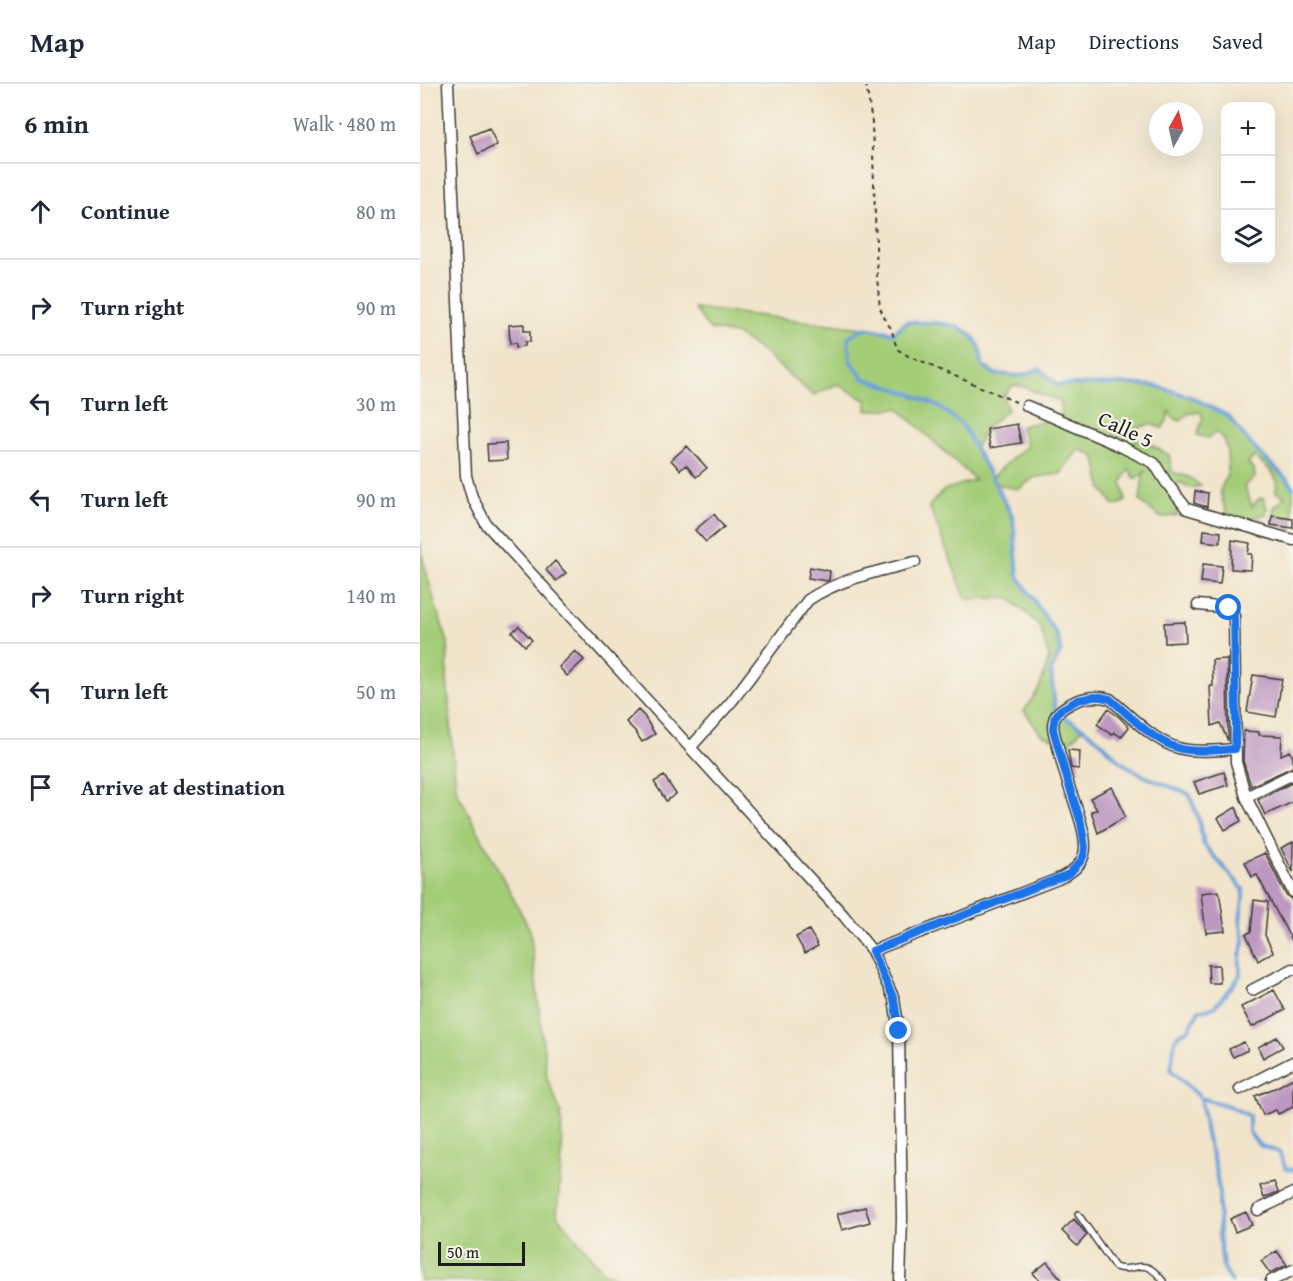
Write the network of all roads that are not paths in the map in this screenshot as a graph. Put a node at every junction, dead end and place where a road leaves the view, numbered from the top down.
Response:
1 (448, 84) edge
2 (1027, 406) road end
3 (1293, 540) edge
4 (915, 562) dead end
5 (1198, 606) dead end
6 (690, 748) junction
7 (1235, 749) junction
8 (1293, 774) edge
9 (1246, 797) junction
10 (1288, 870) edge
11 (1293, 892) edge
12 (872, 951) junction
13 (1293, 969) edge
14 (1252, 990) dead end
15 (1293, 1062) edge
16 (1240, 1089) dead end
17 (1293, 1194) edge
18 (1258, 1210) dead end
19 (1078, 1214) dead end
20 (1293, 1270) edge
21 (900, 1281) edge
22 (1163, 1281) edge
23 (1271, 1281) edge

1 - 6 street
2 - 3 street, Calle 5
4 - 6 street
5 - 7 street
6 - 12 street
7 - 9 street
7 - 12 street
8 - 9 street
9 - 10 street
10 - 11 street
12 - 21 street
13 - 14 street
15 - 16 street
17 - 18 street
19 - 22 lane
20 - 23 street

